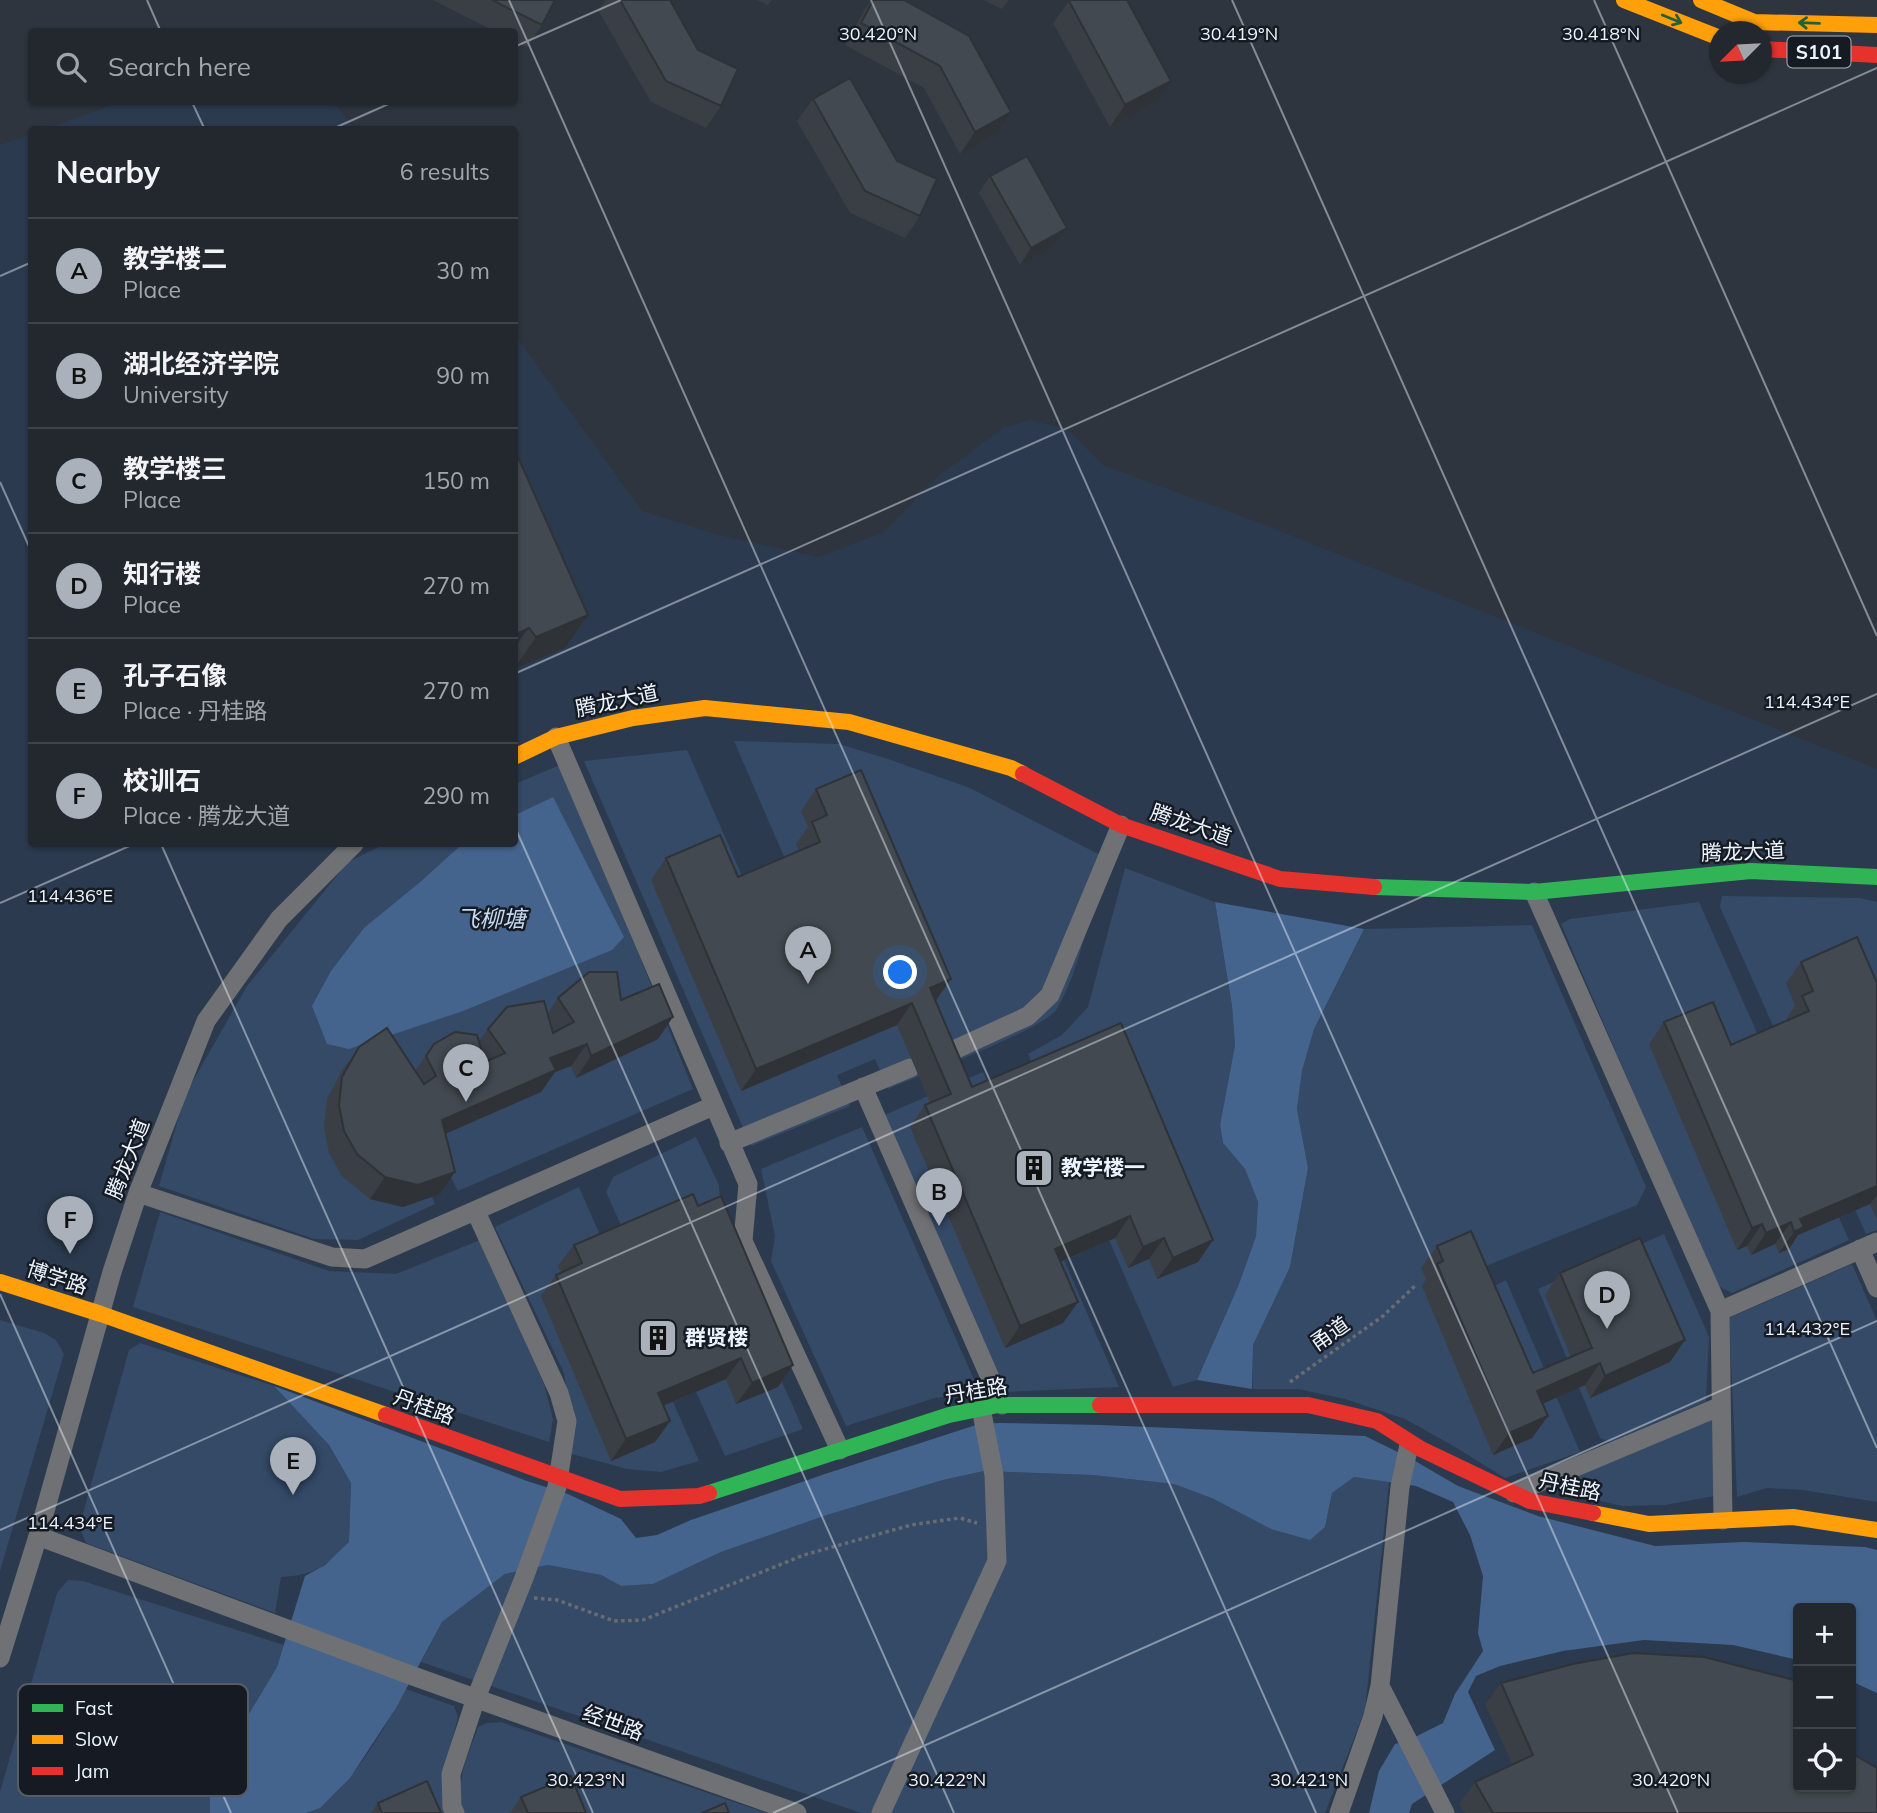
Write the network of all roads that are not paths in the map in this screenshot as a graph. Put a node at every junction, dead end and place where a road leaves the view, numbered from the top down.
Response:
1 (1624, 0) edge
2 (1701, 0) edge
3 (1877, 25) edge
4 (1709, 34) edge
5 (1772, 50) edge
6 (1877, 55) edge
7 (556, 737) junction
8 (518, 755) edge
9 (1121, 825) junction
10 (351, 847) edge
11 (1877, 877) edge
12 (1534, 892) junction
13 (943, 1055) edge
14 (910, 1068) dead end
15 (863, 1087) junction
16 (713, 1106) junction
17 (729, 1143) junction
18 (138, 1193) junction
19 (476, 1212) junction
20 (1869, 1245) edge
21 (0, 1282) edge
22 (1877, 1288) edge
23 (1720, 1311) junction
24 (101, 1314) junction
25 (1002, 1405) junction
26 (1721, 1406) junction
27 (982, 1414) junction
28 (1410, 1443) junction
29 (841, 1450) junction
30 (559, 1482) junction
31 (1514, 1493) junction
32 (1723, 1520) junction
33 (1877, 1530) edge
34 (38, 1536) junction
35 (4, 1623) edge
36 (0, 1658) edge
37 (1380, 1686) junction
38 (476, 1698) junction
39 (1440, 1804) edge
40 (455, 1813) edge
41 (797, 1813) edge
42 (881, 1813) edge
43 (1339, 1813) edge

1 -> 4 street
3 -> 2 street, S101
5 - 6 street, S101
7 - 8 street, 腾龙大道
7 - 9 street, 腾龙大道
7 - 16 street
9 - 12 street, 腾龙大道
9 - 13 street
10 - 18 street, 腾龙大道
11 - 12 street, 腾龙大道
12 - 23 street
14 - 15 street
15 - 17 street
15 - 25 street
16 - 17 street
16 - 19 street
17 - 29 street
18 - 19 street
18 - 24 street, 腾龙大道
19 - 30 street
20 - 22 street
20 - 23 street
21 - 24 street, 博学路
23 - 26 street
24 - 30 street, 丹桂路
24 - 34 street, 腾龙大道
25 - 27 street, 丹桂路
25 - 28 street, 丹桂路
26 - 31 street
26 - 32 street
27 - 29 street, 丹桂路
27 - 42 street
28 - 31 street, 丹桂路
28 - 37 street
29 - 30 street, 丹桂路
30 - 38 street
31 - 32 street, 丹桂路
32 - 33 street, 丹桂路
34 - 35 street, 腾龙大道
34 - 38 street, 经世路
35 - 36 street, 腾龙大道
37 - 39 street
37 - 43 street
38 - 40 street
38 - 41 street, 经世路

